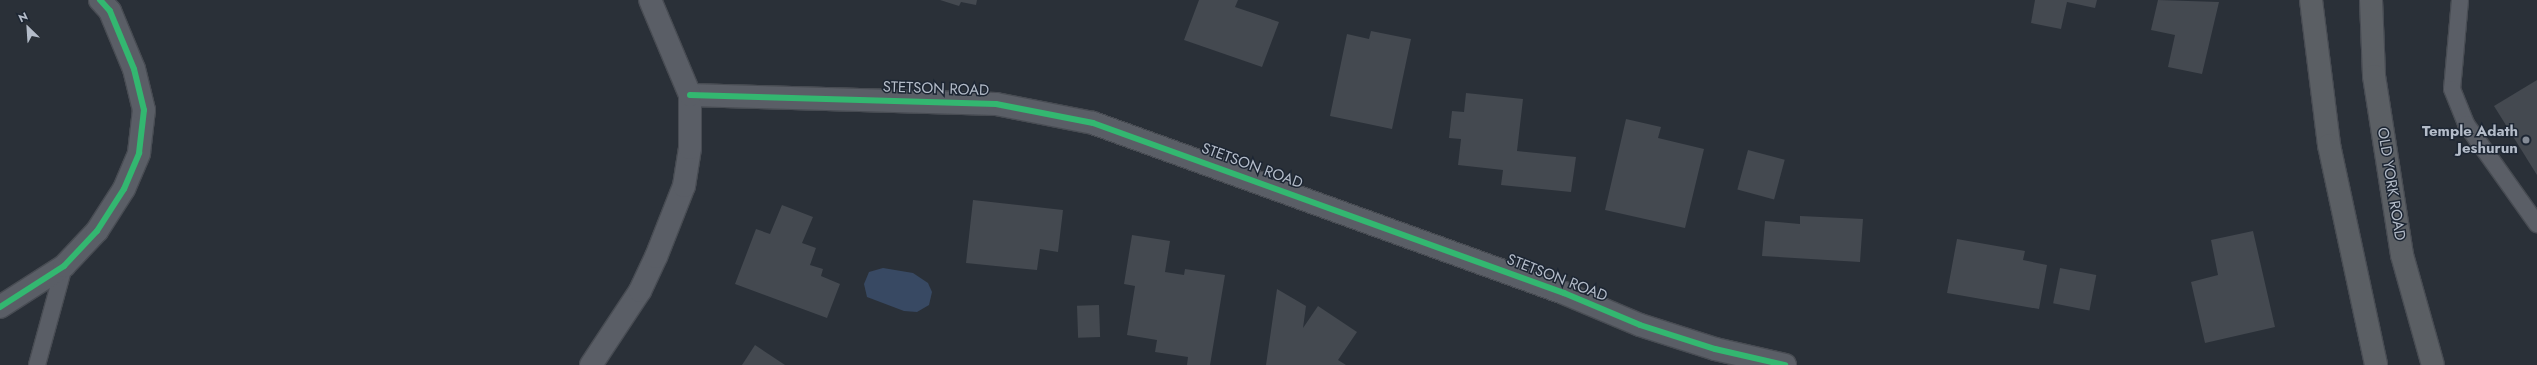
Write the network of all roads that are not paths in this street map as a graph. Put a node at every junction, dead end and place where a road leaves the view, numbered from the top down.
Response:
1 (100, 0) edge
2 (650, 0) edge
3 (2311, 0) edge
4 (2371, 0) edge
5 (2460, 0) edge
6 (690, 95) junction
7 (2537, 224) edge
8 (64, 266) junction
9 (0, 307) edge
10 (37, 365) edge
11 (591, 365) edge
12 (1785, 365) edge
13 (2376, 365) edge
14 (2433, 365) edge

1 - 8 street
2 - 6 street
3 - 13 highway
4 - 14 highway, OLD YORK ROAD
5 - 7 lane
6 - 11 street
6 - 12 street, STETSON ROAD
8 - 9 street
8 - 10 lane

